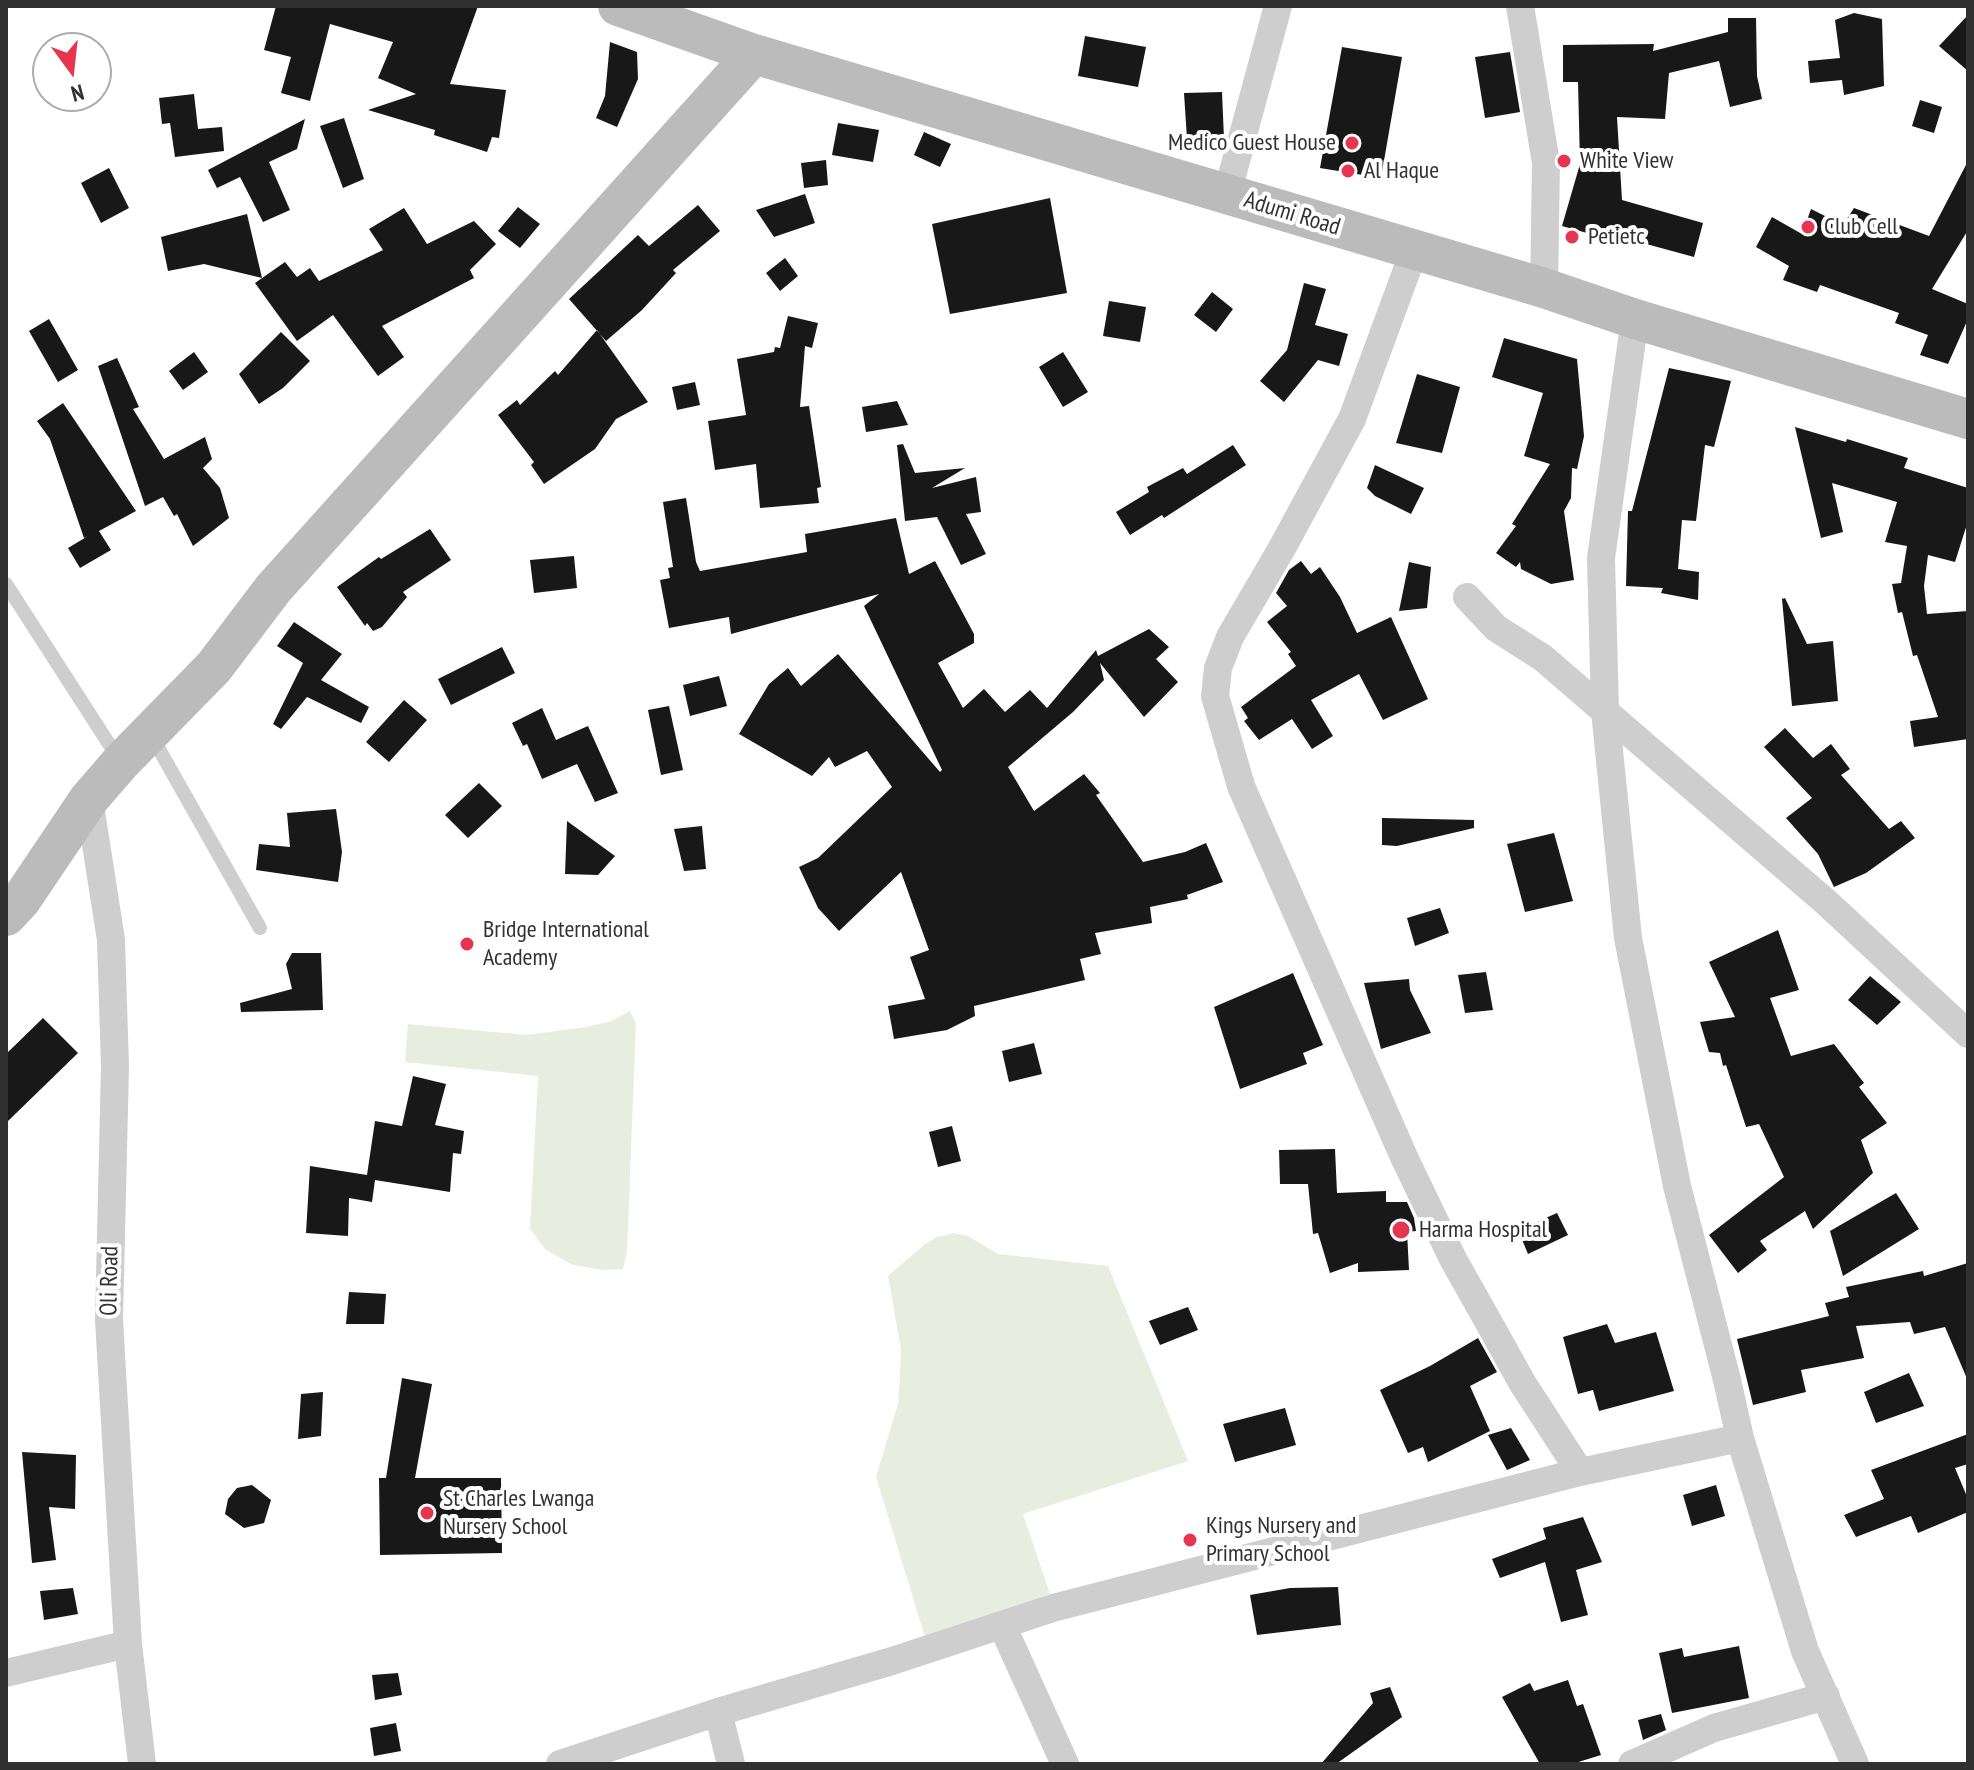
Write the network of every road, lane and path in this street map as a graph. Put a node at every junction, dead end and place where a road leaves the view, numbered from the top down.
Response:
1 (618, 6) edge
2 (1278, 6) edge
3 (1520, 6) edge
4 (754, 54) junction
5 (1227, 194) junction
6 (1414, 251) junction
7 (1544, 288) junction
8 (1635, 319) junction
9 (1968, 419) edge
10 (6, 584) edge
11 (1467, 597) dead end
12 (1605, 711) junction
13 (150, 734) junction
14 (121, 762) junction
15 (89, 799) junction
16 (6, 916) edge
17 (260, 928) dead end
18 (1968, 1034) edge
19 (1740, 1438) junction
20 (1580, 1472) junction
21 (1002, 1625) junction
22 (128, 1644) junction
23 (6, 1673) edge
24 (1826, 1696) junction
25 (718, 1712) junction
26 (142, 1764) edge
27 (560, 1764) edge
28 (731, 1764) edge
29 (1065, 1764) edge
30 (1632, 1764) edge
31 (1855, 1764) edge

1 - 4 main road, Adumi Road
2 - 5 street
3 - 7 street
4 - 5 main road, Adumi Road
4 - 13 main road
5 - 6 main road, Adumi Road
6 - 7 main road, Adumi Road
6 - 20 street
7 - 8 main road, Adumi Road
8 - 9 main road, Adumi Road
8 - 12 street
10 - 14 lane
11 - 12 street
12 - 18 street
12 - 19 street
13 - 14 main road
13 - 17 lane
14 - 15 main road
15 - 16 main road
15 - 22 street, Oli Road
19 - 20 street
19 - 24 street
20 - 21 street
21 - 25 street
21 - 29 street
22 - 23 street
22 - 26 street, Oli Road
24 - 30 street
24 - 31 street
25 - 27 street
25 - 28 street

